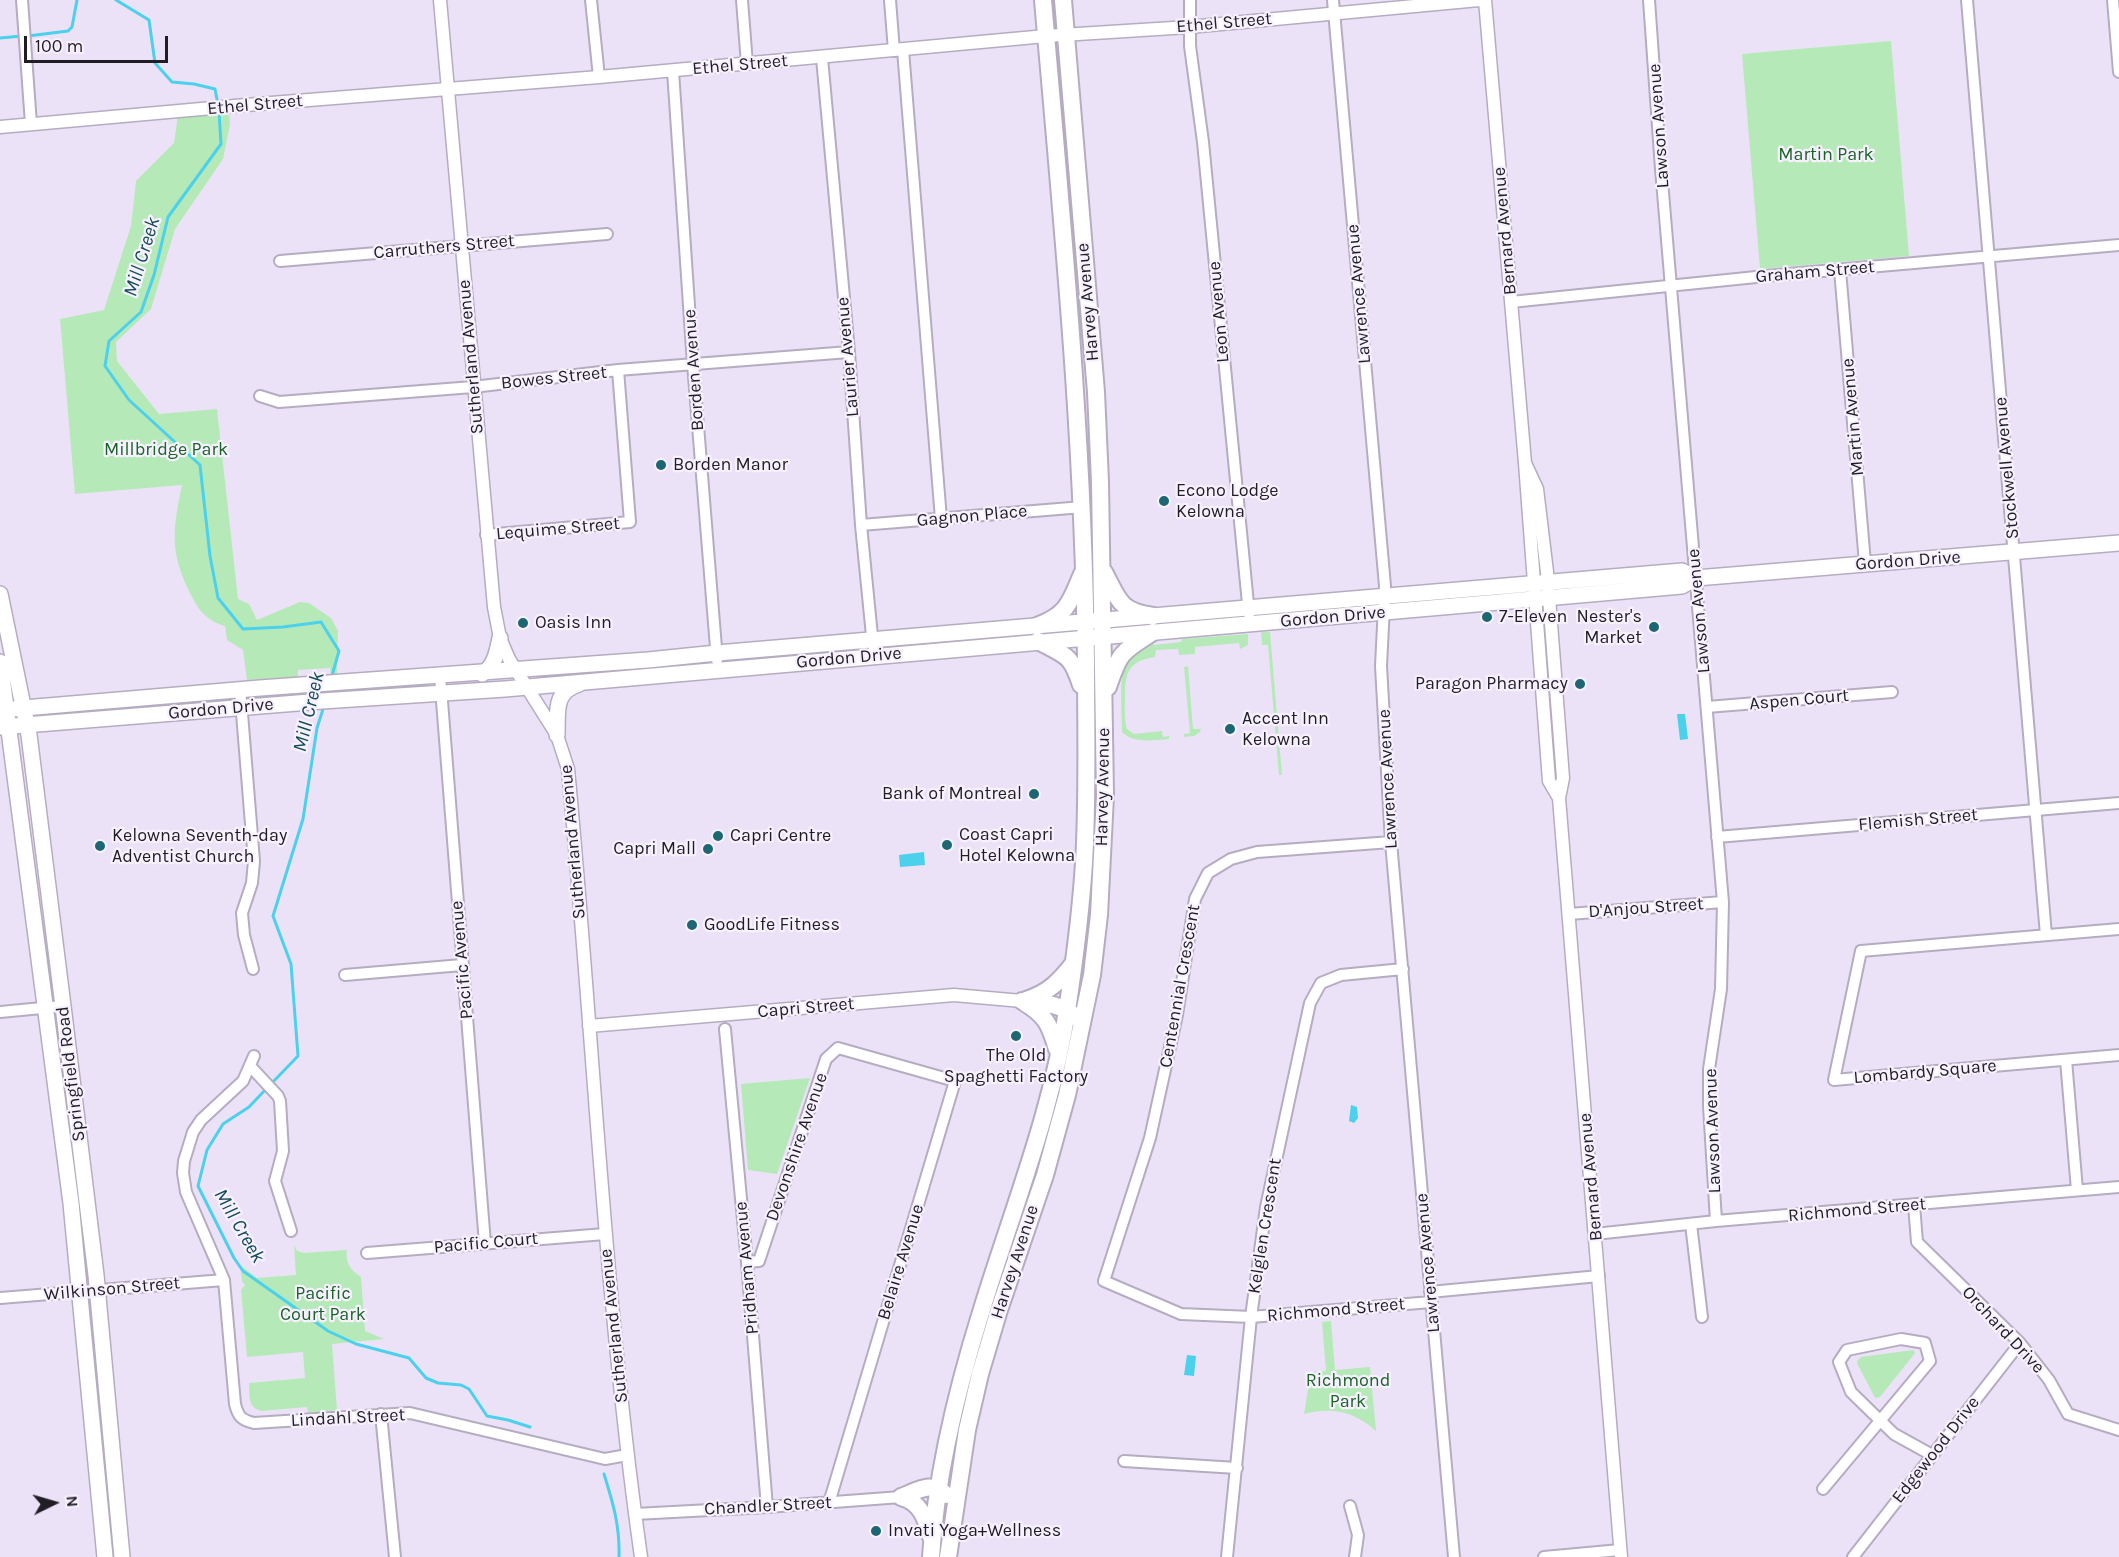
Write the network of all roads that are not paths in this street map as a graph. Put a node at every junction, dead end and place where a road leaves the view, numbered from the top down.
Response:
1 (22, 0) edge
2 (440, 0) edge
3 (591, 0) edge
4 (742, 0) edge
5 (890, 0) edge
6 (1043, 0) edge
7 (1063, 0) edge
8 (1190, 0) edge
9 (1479, 0) edge
10 (1485, 0) edge
11 (1649, 0) edge
12 (1967, 0) edge
13 (2113, 0) edge
14 (1334, 6) edge
15 (1189, 27) junction
16 (1065, 35) junction
17 (1046, 36) junction
18 (898, 50) junction
19 (822, 58) junction
20 (747, 64) junction
21 (673, 71) junction
22 (2119, 72) edge
23 (599, 78) junction
24 (448, 89) junction
25 (31, 124) junction
26 (0, 127) edge
27 (607, 234) dead end
28 (461, 245) junction
29 (2119, 245) edge
30 (1987, 256) junction
31 (280, 261) dead end
32 (1840, 270) junction
33 (1672, 285) junction
34 (1511, 302) junction
35 (849, 351) junction
36 (693, 364) junction
37 (618, 370) junction
38 (473, 387) junction
39 (260, 396) dead end
40 (1083, 507) junction
41 (941, 519) junction
42 (861, 525) junction
43 (486, 535) junction
44 (2119, 543) edge
45 (2014, 553) junction
46 (1865, 563) junction
47 (1084, 568) junction
48 (1102, 568) junction
49 (1696, 578) junction
50 (1541, 591) junction
51 (0, 594) edge
52 (1385, 596) junction
53 (1248, 608) junction
54 (1384, 612) junction
55 (1153, 624) junction
56 (1250, 625) junction
57 (1103, 628) junction
58 (1085, 629) junction
59 (1037, 634) junction
60 (500, 638) junction
61 (873, 648) junction
62 (717, 653) junction
63 (0, 662) edge
64 (718, 670) junction
65 (517, 671) junction
66 (482, 674) junction
67 (440, 676) junction
68 (584, 682) junction
69 (528, 686) junction
70 (240, 689) junction
71 (1892, 692) dead end
72 (441, 693) junction
73 (1086, 698) junction
74 (1104, 699) junction
75 (24, 707) junction
76 (241, 707) junction
77 (1707, 707) junction
78 (4, 709) edge
79 (27, 725) junction
80 (5, 727) edge
81 (557, 735) junction
82 (2119, 803) edge
83 (2035, 810) junction
84 (1717, 837) junction
85 (1392, 842) junction
86 (1723, 902) junction
87 (1569, 914) junction
88 (2119, 929) edge
89 (2046, 935) junction
90 (1073, 964) junction
91 (462, 965) junction
92 (253, 969) dead end
93 (1403, 969) junction
94 (345, 975) dead end
95 (1022, 1001) junction
96 (63, 1006) junction
97 (45, 1008) junction
98 (1067, 1010) junction
99 (0, 1012) edge
100 (589, 1026) junction
101 (725, 1029) dead end
102 (1081, 1032) junction
103 (1058, 1053) junction
104 (2119, 1055) edge
105 (2066, 1060) junction
106 (894, 1063) joint
107 (2119, 1187) edge
108 (2077, 1190) junction
109 (1914, 1205) junction
110 (1716, 1221) junction
111 (1691, 1224) junction
112 (291, 1232) dead end
113 (605, 1234) junction
114 (1595, 1234) junction
115 (485, 1244) junction
116 (367, 1253) dead end
117 (747, 1262) junction
118 (1599, 1276) junction
119 (224, 1280) junction
120 (1104, 1281) joint
121 (97, 1290) junction
122 (80, 1291) junction
123 (1431, 1297) junction
124 (0, 1298) edge
125 (1251, 1317) junction
126 (1702, 1317) dead end
127 (2020, 1343) junction
128 (381, 1414) junction
129 (1880, 1420) junction
130 (2119, 1430) edge
131 (627, 1455) junction
132 (1932, 1455) junction
133 (1124, 1461) dead end
134 (1237, 1467) junction
135 (939, 1489) junction
136 (1823, 1489) dead end
137 (901, 1497) junction
138 (829, 1503) junction
139 (1350, 1506) dead end
140 (767, 1507) junction
141 (955, 1509) junction
142 (635, 1514) junction
143 (931, 1549) edge
144 (1621, 1554) edge
145 (105, 1557) edge
146 (122, 1557) edge
147 (395, 1557) edge
148 (641, 1557) edge
149 (948, 1557) edge
150 (1227, 1557) edge
151 (1355, 1557) edge
152 (1454, 1557) edge
153 (1544, 1557) edge
154 (1852, 1557) edge

1 - 25 street
2 - 24 street, Sutherland Avenue
3 - 23 street
4 - 20 street
5 - 18 street
6 - 17 highway, Harvey Avenue
7 - 16 highway, Harvey Avenue
8 - 15 street, Leon Avenue
9 - 14 street, Ethel Street
10 - 34 street, Bernard Avenue
11 - 33 street, Lawson Avenue
12 - 30 street, Stockwell Avenue
13 - 22 street
14 - 15 street, Ethel Street
14 - 52 street, Lawrence Avenue
15 - 16 street, Ethel Street
15 - 53 street, Leon Avenue
16 - 17 street, Ethel Street
16 - 48 highway, Harvey Avenue
17 - 18 street, Ethel Street
17 - 40 highway, Harvey Avenue
18 - 19 street, Ethel Street
18 - 41 street
19 - 20 street, Ethel Street
19 - 35 street, Laurier Avenue
20 - 21 street, Ethel Street
21 - 23 street, Ethel Street
21 - 36 street, Borden Avenue
23 - 24 street, Ethel Street
24 - 25 street, Ethel Street
24 - 28 street, Sutherland Avenue
25 - 26 street, Ethel Street
27 - 28 street, Carruthers Street
28 - 31 street, Carruthers Street
28 - 38 street, Sutherland Avenue
29 - 30 street, Graham Street
30 - 32 street, Graham Street
30 - 45 street, Stockwell Avenue
32 - 33 street, Graham Street
32 - 46 street, Martin Avenue
33 - 34 street, Graham Street
33 - 49 street, Lawson Avenue
34 - 50 street, Bernard Avenue
35 - 36 street, Bowes Street
35 - 42 street, Laurier Avenue
36 - 37 street, Bowes Street
36 - 62 street, Borden Avenue
37 - 38 street, Bowes Street
37 - 43 street, Lequime Street
38 - 39 street, Bowes Street
38 - 43 street, Sutherland Avenue
40 - 41 street, Gagnon Place
40 - 47 highway, Harvey Avenue
41 - 42 street, Gagnon Place
42 - 61 street, Laurier Avenue
43 - 60 street, Sutherland Avenue
44 - 45 main road, Gordon Drive
45 - 46 main road, Gordon Drive
45 - 83 street, Stockwell Avenue
46 - 49 main road, Gordon Drive
47 - 58 highway, Harvey Avenue
47 - 59 highway
48 - 55 highway
48 - 57 highway, Harvey Avenue
49 - 50 main road, Gordon Drive
49 - 77 street, Lawson Avenue
50 - 52 main road, Gordon Drive
50 - 54 main road, Gordon Drive
50 - 87 street, Bernard Avenue
51 - 75 main road, Springfield Road
52 - 53 main road, Gordon Drive
52 - 54 street, Lawrence Avenue
53 - 55 main road, Gordon Drive
53 - 56 street, Leon Avenue
54 - 56 main road, Gordon Drive
54 - 85 street, Lawrence Avenue
55 - 56 main road, Gordon Drive
55 - 57 main road, Gordon Drive
55 - 74 highway
57 - 58 main road, Gordon Drive
57 - 74 highway, Harvey Avenue
58 - 59 main road, Gordon Drive
58 - 73 highway, Harvey Avenue
59 - 61 main road, Gordon Drive
59 - 73 highway
60 - 65 street, Sutherland Avenue
60 - 66 main road
61 - 62 main road, Gordon Drive
61 - 64 main road, Gordon Drive
62 - 64 street, Borden Avenue
62 - 65 main road, Gordon Drive
63 - 78 main road, Springfield Road
64 - 68 main road, Gordon Drive
65 - 66 main road, Gordon Drive
65 - 69 street, Sutherland Avenue
66 - 67 main road, Gordon Drive
67 - 70 main road, Gordon Drive
67 - 72 street, Pacific Avenue
68 - 69 main road, Gordon Drive
68 - 81 main road
69 - 72 main road, Gordon Drive
69 - 81 street, Sutherland Avenue
70 - 75 main road, Gordon Drive
70 - 76 street
71 - 77 street, Aspen Court
72 - 76 main road, Gordon Drive
72 - 91 street, Pacific Avenue
73 - 90 highway, Harvey Avenue
74 - 102 highway, Harvey Avenue
75 - 78 main road, Gordon Drive
75 - 79 main road, Springfield Road
76 - 79 main road, Gordon Drive
76 - 92 street
77 - 84 street, Lawson Avenue
78 - 80 main road, Springfield Road
79 - 80 main road, Gordon Drive
79 - 96 main road, Springfield Road
80 - 97 main road, Springfield Road
81 - 100 street, Sutherland Avenue
82 - 83 street, Flemish Street
83 - 84 street, Flemish Street
83 - 89 street, Stockwell Avenue
84 - 86 street, Lawson Avenue
85 - 93 street, Lawrence Avenue
85 - 120 street, Centennial Crescent
86 - 87 street, D'Anjou Street
86 - 110 street, Lawson Avenue
87 - 114 street, Bernard Avenue
88 - 89 street, Lombardy Square
89 - 105 street, Lombardy Square
90 - 95 highway
90 - 98 highway, Harvey Avenue
91 - 94 street
91 - 115 street, Pacific Avenue
93 - 123 street, Lawrence Avenue
93 - 125 street, Kelglen Crescent
95 - 98 highway
95 - 100 street, Capri Street
95 - 103 highway
96 - 97 street
96 - 121 main road, Springfield Road
97 - 99 street
97 - 122 main road, Springfield Road
98 - 102 highway
98 - 103 highway, Harvey Avenue
100 - 113 street, Sutherland Avenue
101 - 117 street, Pridham Avenue
102 - 141 highway, Harvey Avenue
103 - 135 highway, Harvey Avenue
104 - 105 street, Lombardy Square
105 - 108 street
106 - 117 street, Devonshire Avenue
106 - 138 street, Belaire Avenue
107 - 108 street, Richmond Street
108 - 109 street, Richmond Street
109 - 110 street, Richmond Street
109 - 127 street, Orchard Drive
110 - 111 street, Richmond Street
111 - 114 street, Richmond Street
111 - 126 street
112 - 119 street
113 - 115 street, Pacific Court
113 - 131 street, Sutherland Avenue
114 - 118 street, Bernard Avenue
115 - 116 street, Pacific Court
117 - 140 street, Pridham Avenue
118 - 123 street, Richmond Street
118 - 144 street, Bernard Avenue
119 - 121 street, Wilkinson Street
119 - 128 street, Lindahl Street
120 - 125 street, Richmond Street
121 - 122 street, Wilkinson Street
121 - 146 main road, Springfield Road
122 - 124 street, Wilkinson Street
122 - 145 main road, Springfield Road
123 - 125 street, Richmond Street
123 - 152 street, Lawrence Avenue
125 - 134 street, Kelglen Crescent
127 - 130 street, Orchard Drive
127 - 132 street, Edgewood Drive
128 - 131 street, Lindahl Street
128 - 147 street
129 - 129 street
129 - 132 street
129 - 136 street
131 - 142 street, Sutherland Avenue
132 - 154 street, Edgewood Drive
133 - 134 street
134 - 150 street, Kelglen Crescent
135 - 137 highway
135 - 141 highway
135 - 143 highway, Harvey Avenue
137 - 138 street, Chandler Street
137 - 143 highway
138 - 140 street, Chandler Street
139 - 151 street
140 - 142 street, Chandler Street
141 - 149 highway, Harvey Avenue
142 - 148 street, Sutherland Avenue
144 - 153 street

